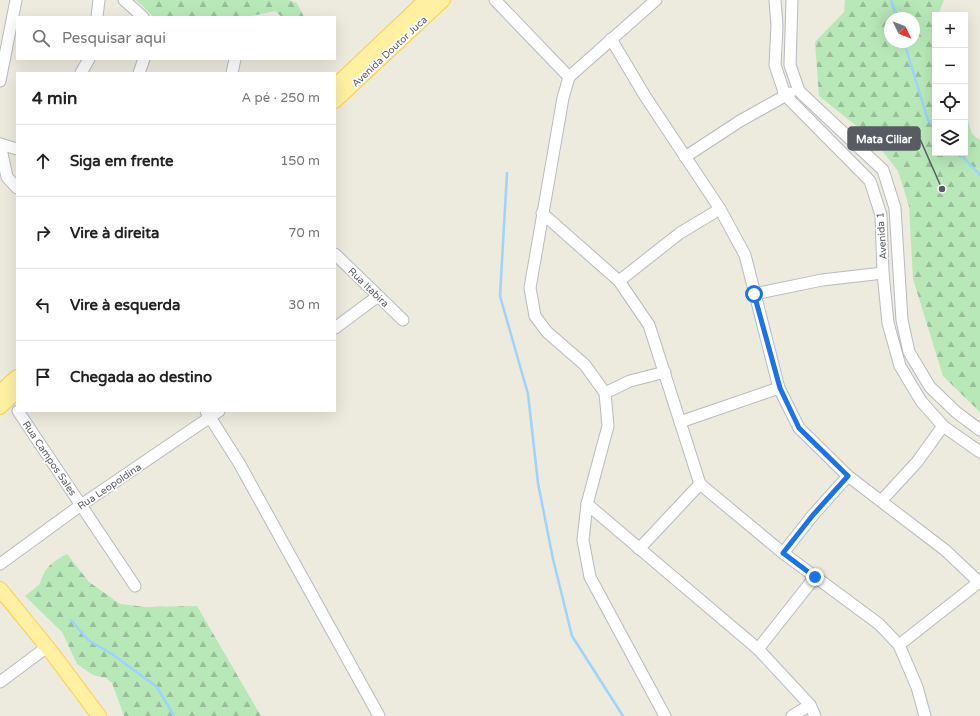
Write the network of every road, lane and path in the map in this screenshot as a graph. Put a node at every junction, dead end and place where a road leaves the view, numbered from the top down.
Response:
1 (16, 0) edge
2 (99, 0) edge
3 (124, 0) edge
4 (426, 0) edge
5 (442, 0) edge
6 (495, 0) edge
7 (656, 0) edge
8 (775, 0) edge
9 (792, 0) edge
10 (97, 16) edge
11 (142, 16) edge
12 (611, 39) junction
13 (88, 60) edge
14 (144, 60) edge
15 (235, 60) edge
16 (82, 72) edge
17 (139, 72) edge
18 (232, 72) edge
19 (569, 77) junction
20 (0, 81) edge
21 (336, 85) edge
22 (799, 90) junction
23 (785, 95) junction
24 (336, 100) edge
25 (9, 145) edge
26 (685, 157) junction
27 (4, 176) edge
28 (16, 187) edge
29 (720, 209) junction
30 (542, 213) junction
31 (336, 255) edge
32 (883, 273) junction
33 (619, 281) junction
34 (754, 294) junction
35 (378, 296) junction
36 (403, 320) dead end
37 (336, 327) edge
38 (665, 372) junction
39 (16, 380) edge
40 (780, 388) junction
41 (605, 393) junction
42 (10, 401) edge
43 (16, 410) edge
44 (18, 412) edge
45 (212, 413) edge
46 (680, 422) junction
47 (943, 426) junction
48 (980, 430) edge
49 (980, 452) edge
50 (848, 476) junction
51 (700, 484) junction
52 (882, 500) junction
53 (586, 504) junction
54 (81, 505) junction
55 (639, 548) junction
56 (783, 553) junction
57 (0, 564) edge
58 (815, 577) junction
59 (980, 583) edge
60 (135, 586) dead end
61 (0, 589) edge
62 (899, 645) junction
63 (47, 647) junction
64 (758, 649) junction
65 (0, 682) edge
66 (810, 705) junction
67 (99, 716) edge
68 (379, 716) edge
69 (666, 716) edge
70 (792, 716) edge
71 (814, 716) edge
72 (925, 716) edge

1 - 20 street
2 - 10 street
3 - 11 street
4 - 21 main road, Avenida Doutor Juca
5 - 24 main road, Avenida Doutor Juca
6 - 19 street
7 - 12 street
8 - 23 street, Avenida 1
9 - 22 street, Avenida 1
12 - 19 street
12 - 26 street
13 - 16 street
14 - 17 street
15 - 18 street
19 - 30 street
22 - 23 street
22 - 48 street, Avenida 1
23 - 26 street
23 - 32 street, Avenida 1
25 - 27 street
26 - 29 street
27 - 28 street
29 - 33 street
29 - 34 street
30 - 33 street
30 - 41 street
31 - 35 street, Rua Itabira
32 - 34 street
32 - 47 street, Avenida 1
33 - 38 street
34 - 40 street
35 - 36 street, Rua Itabira
35 - 37 street
38 - 41 street
38 - 46 street
39 - 42 main road
40 - 46 street
40 - 50 street
41 - 53 street
42 - 43 street, Rua Campos Sales
44 - 54 street, Rua Campos Sales
45 - 54 street, Rua Leopoldina
45 - 68 street
46 - 51 street
47 - 49 street, Avenida 1
47 - 52 street
50 - 52 street
50 - 56 street
51 - 55 street
51 - 56 street
52 - 59 street
53 - 55 street
53 - 69 street
54 - 57 street, Rua Leopoldina
54 - 60 street, Rua Campos Sales
55 - 64 street
56 - 58 street
58 - 62 street
58 - 64 street
59 - 62 street
61 - 63 main road
62 - 72 street
63 - 65 street
63 - 67 main road
64 - 66 street
66 - 70 street
66 - 71 street

